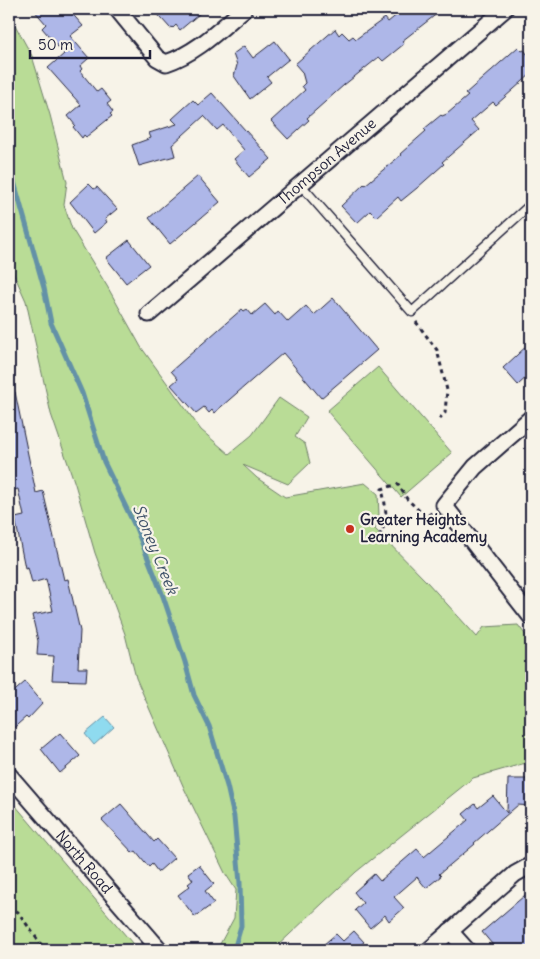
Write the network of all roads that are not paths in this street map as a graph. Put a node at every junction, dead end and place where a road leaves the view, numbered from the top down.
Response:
1 (117, 9) edge
2 (244, 9) edge
3 (504, 9) edge
4 (300, 184) junction
5 (531, 204) edge
6 (149, 314) dead end
7 (531, 418) edge
8 (531, 617) edge
9 (9, 775) edge
10 (531, 865) edge
11 (450, 931) junction
12 (160, 950) edge
13 (429, 950) edge
14 (466, 950) edge

1 - 2 street
3 - 4 street, Thompson Avenue
4 - 5 lane
4 - 6 street, Thompson Avenue
7 - 8 street
9 - 12 street, North Road
10 - 11 street
11 - 13 street
11 - 14 street

